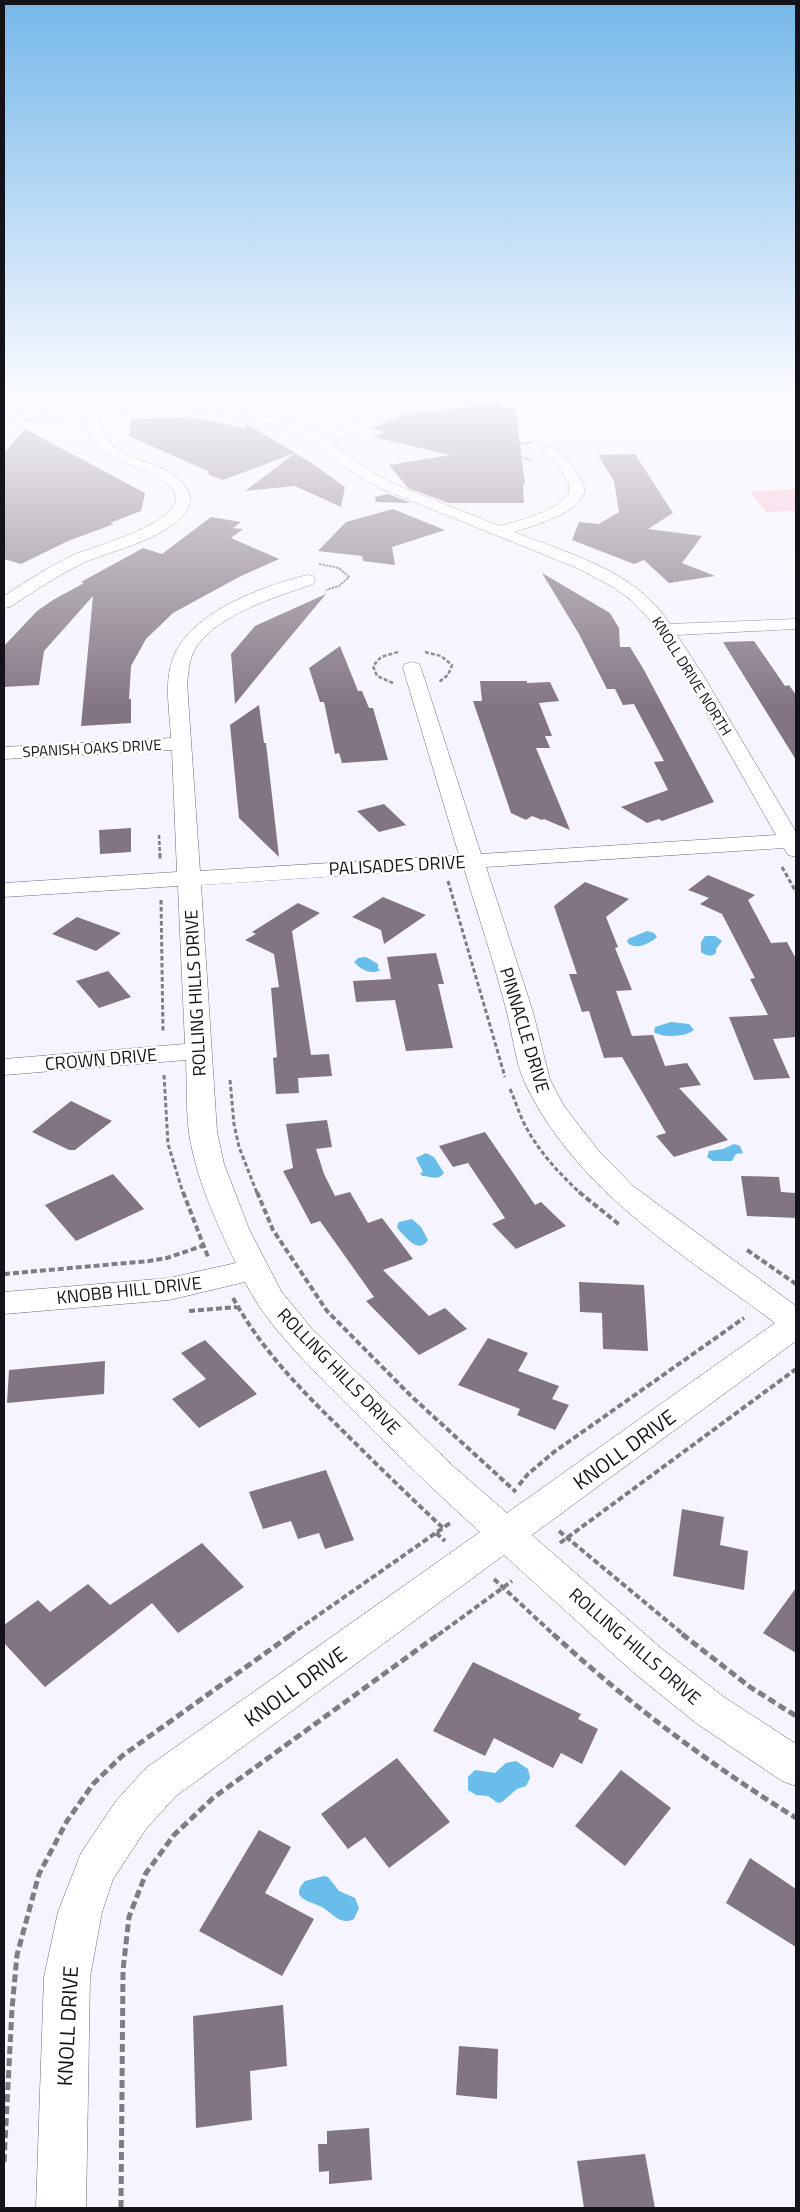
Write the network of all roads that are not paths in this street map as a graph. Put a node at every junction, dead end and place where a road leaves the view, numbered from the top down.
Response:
1 (183, 501) edge
2 (425, 501) edge
3 (571, 501) edge
4 (499, 531) junction
5 (314, 578) road end
6 (4, 603) edge
7 (796, 624) edge
8 (665, 630) junction
9 (412, 668) dead end
10 (181, 743) junction
11 (4, 753) edge
12 (793, 846) edge
13 (472, 861) junction
14 (175, 879) junction
15 (4, 890) edge
16 (198, 1052) junction
17 (4, 1067) edge
18 (254, 1269) junction
19 (4, 1303) edge
20 (796, 1323) edge
21 (506, 1534) junction
22 (796, 1767) edge
23 (61, 2208) edge

1 - 6 street
2 - 4 street, KNOLL DRIVE NORTH
3 - 4 street
4 - 8 street, KNOLL DRIVE NORTH
5 - 10 street, ROLLING HILLS DRIVE
7 - 8 street
8 - 12 street, KNOLL DRIVE NORTH
9 - 13 street, PINNACLE DRIVE
10 - 11 street, SPANISH OAKS DRIVE
10 - 14 street, ROLLING HILLS DRIVE
12 - 13 street, PALISADES DRIVE
13 - 14 street, PALISADES DRIVE
13 - 20 street, PINNACLE DRIVE
14 - 15 street, PALISADES DRIVE
14 - 16 street, ROLLING HILLS DRIVE
16 - 17 street, CROWN DRIVE
16 - 18 street, ROLLING HILLS DRIVE
18 - 19 street, KNOBB HILL DRIVE
18 - 21 street, ROLLING HILLS DRIVE
20 - 21 street, KNOLL DRIVE
21 - 22 street, ROLLING HILLS DRIVE
21 - 23 street, KNOLL DRIVE

